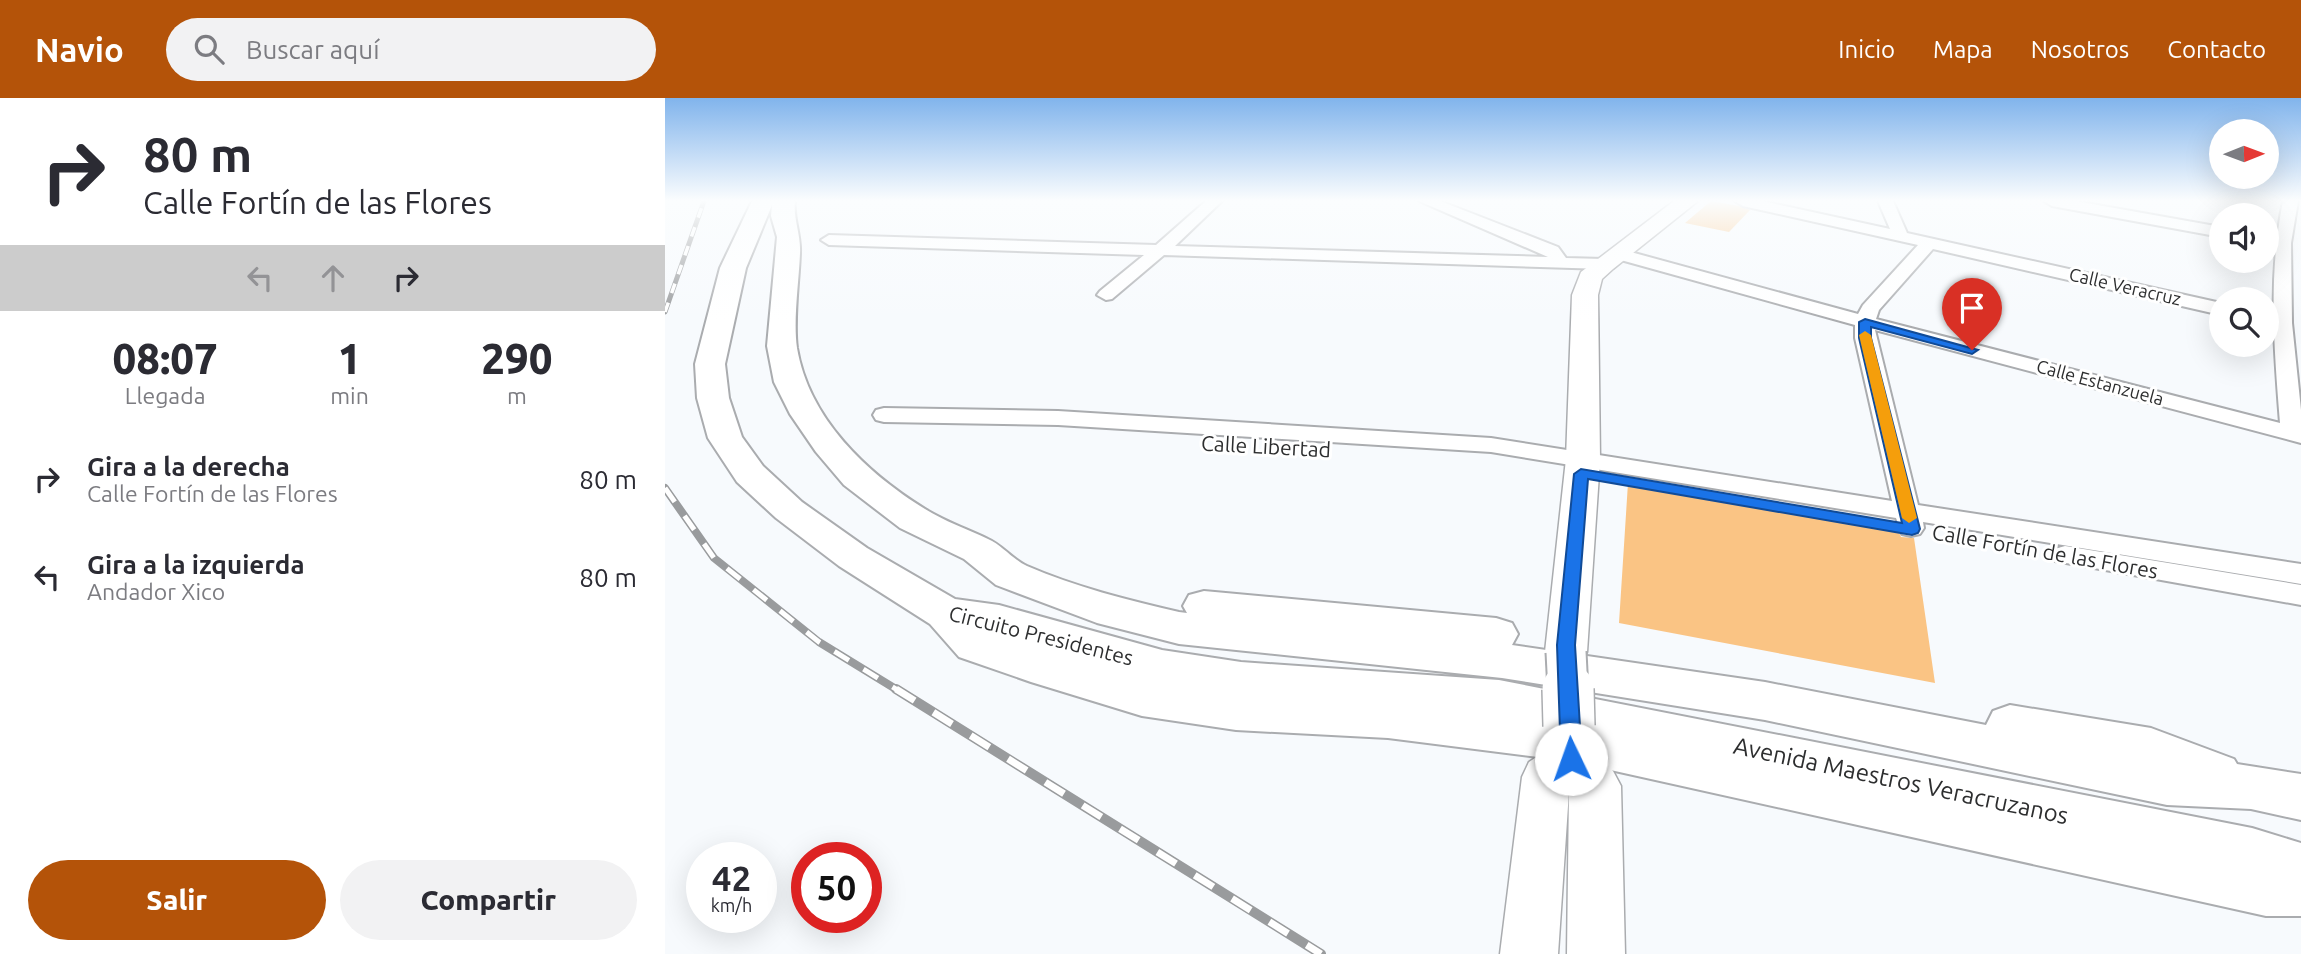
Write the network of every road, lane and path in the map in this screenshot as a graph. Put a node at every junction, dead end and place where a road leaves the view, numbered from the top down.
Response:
1 (727, 241) edge
2 (745, 241) edge
3 (789, 241) edge
4 (853, 241) edge
5 (1162, 241) edge
6 (1169, 241) edge
7 (1527, 241) edge
8 (1633, 241) edge
9 (1925, 241) edge
10 (1930, 242) junction
11 (2283, 243) edge
12 (1156, 253) junction
13 (1610, 258) junction
14 (1560, 262) junction
15 (733, 268) junction
16 (1106, 295) dead end
17 (2209, 306) edge
18 (1865, 322) junction
19 (2283, 323) edge
20 (884, 415) dead end
21 (2297, 435) edge
22 (1582, 466) junction
23 (1910, 521) junction
24 (978, 550) junction
25 (2301, 574) edge
26 (2301, 595) edge
27 (944, 613) junction
28 (1566, 648) junction
29 (1500, 680) junction
30 (1570, 742) junction
31 (2251, 787) junction
32 (2301, 797) edge
33 (2301, 869) edge
34 (2301, 889) edge
35 (1529, 951) edge
36 (1595, 954) edge

1 - 15 main road
2 - 15 main road, Circuito Presidentes
3 - 24 main road, Circuito Presidentes
4 - 12 street
5 - 12 street
6 - 12 street
7 - 14 street
8 - 13 main road
9 - 10 street, Calle Veracruz
10 - 17 street, Calle Veracruz
10 - 18 street
11 - 19 street
12 - 14 street
12 - 16 street
13 - 14 street
13 - 18 street, Calle Estanzuela
13 - 22 main road
15 - 27 main road, Circuito Presidentes
18 - 21 street, Calle Estanzuela
18 - 23 street
19 - 21 street
20 - 22 street, Calle Libertad
22 - 23 street, Calle Fortín de las Flores
22 - 28 main road
23 - 25 street, Calle Fortín de las Flores
23 - 26 street, Calle Fortín de las Flores
24 - 28 main road
24 - 29 main road, Circuito Presidentes
27 - 29 main road, Circuito Presidentes
27 - 30 main road
28 - 30 main road, bridge
28 - 31 main road
29 - 31 main road
29 - 33 main road, Avenida Maestros Veracruzanos
30 - 34 main road
30 - 35 main road
30 - 36 main road
31 - 32 main road

